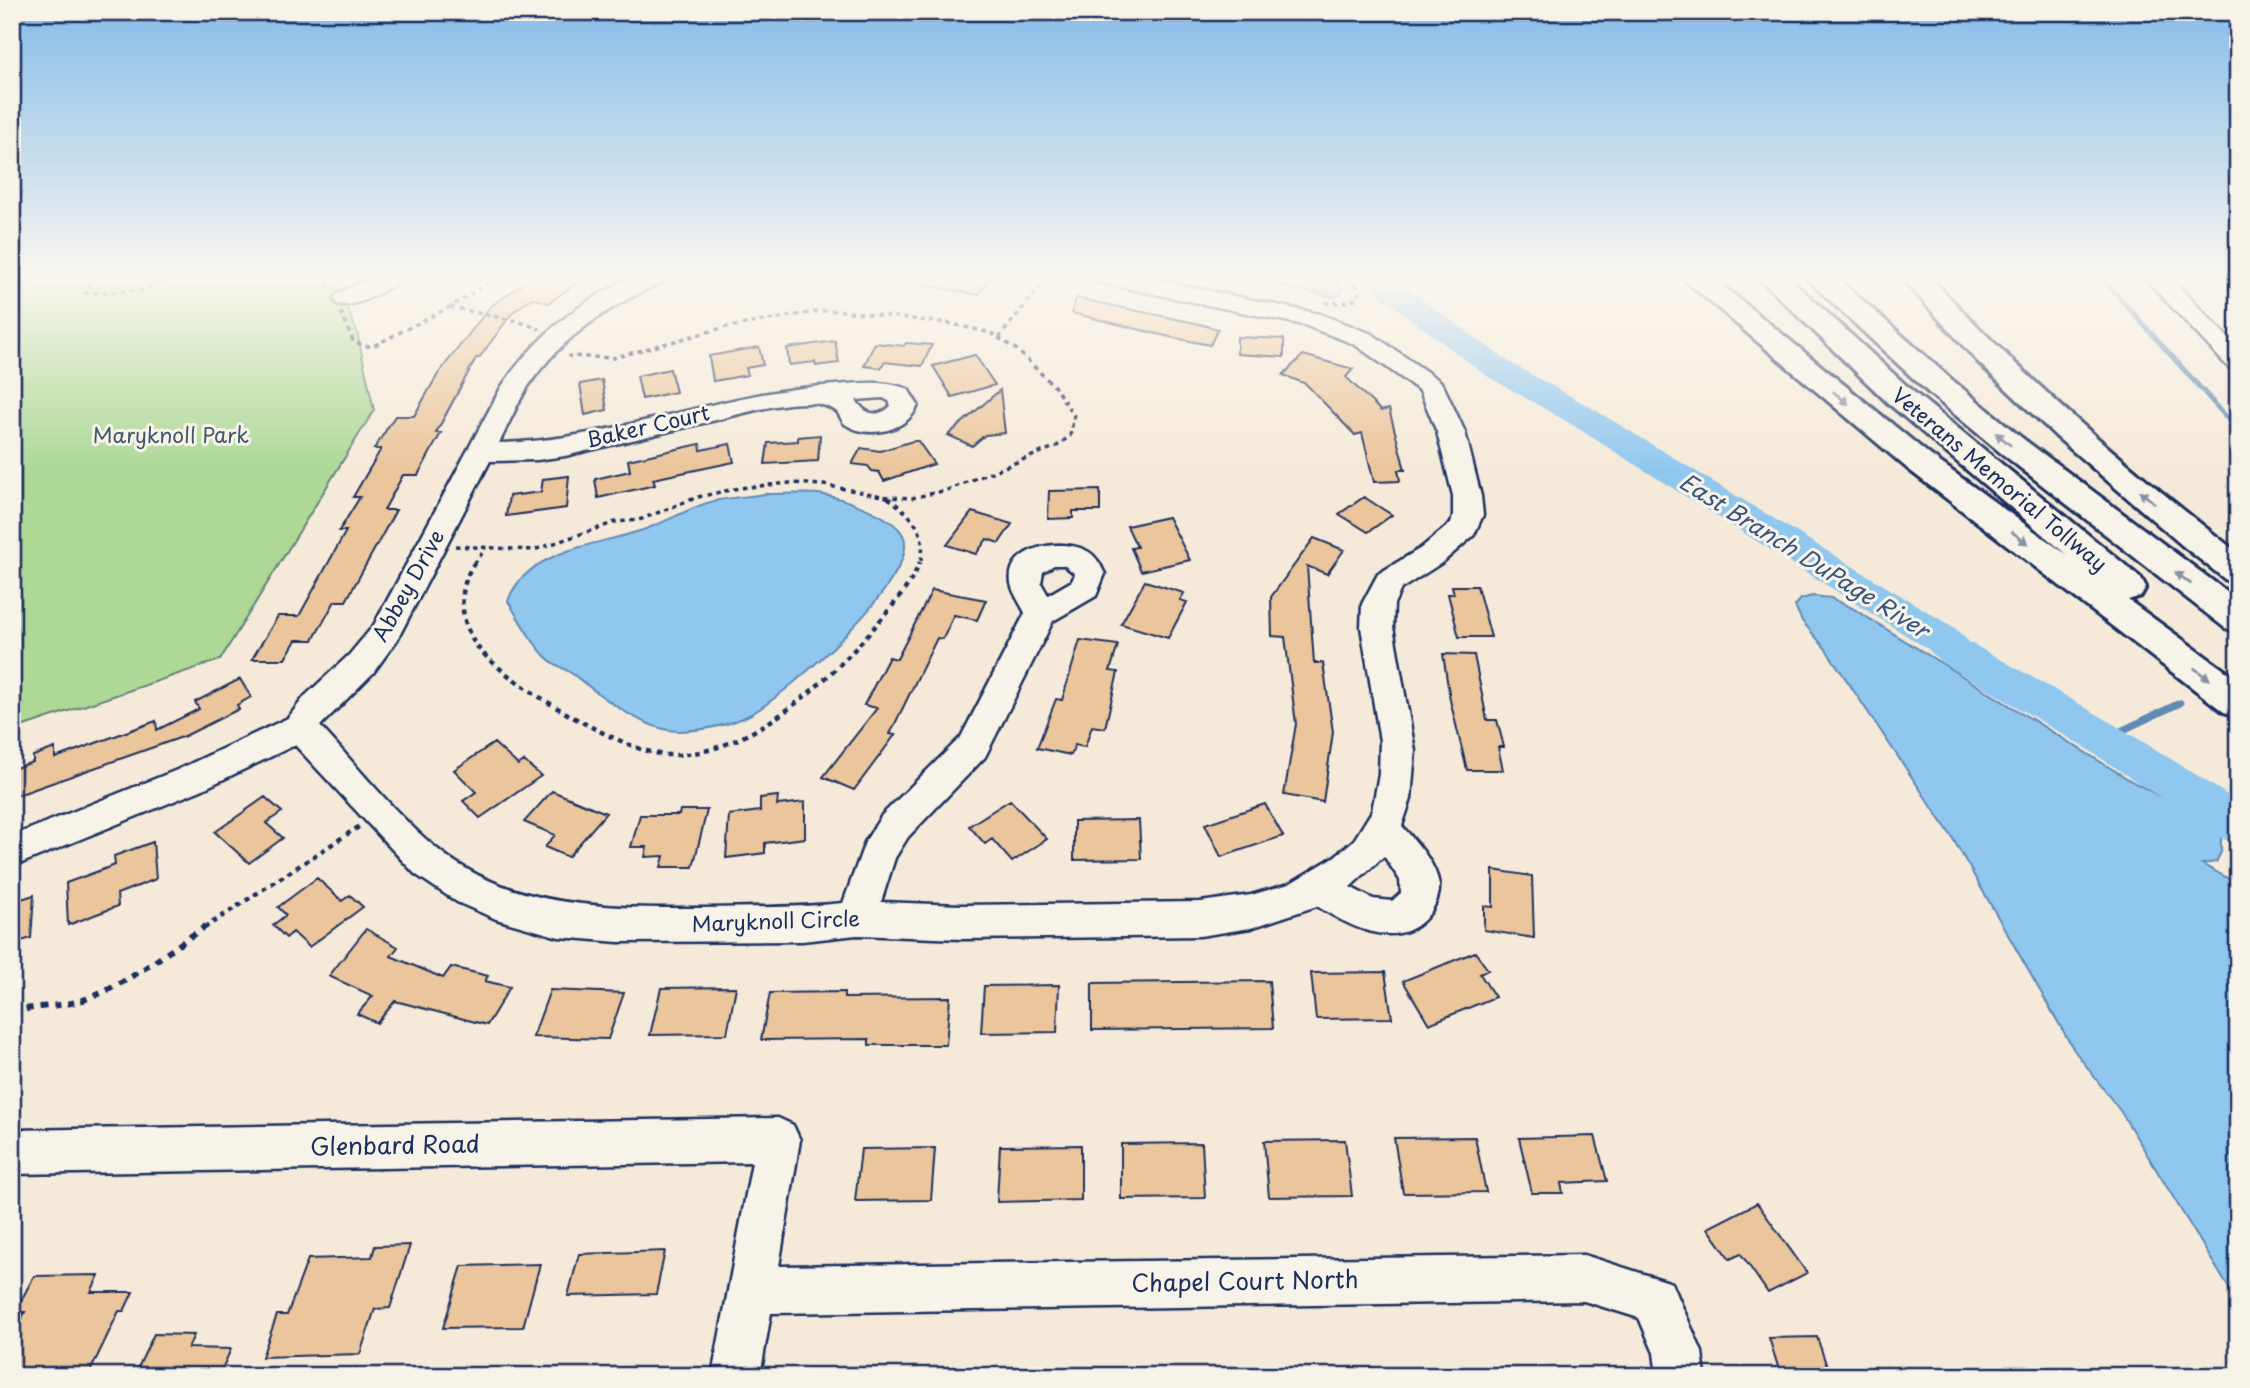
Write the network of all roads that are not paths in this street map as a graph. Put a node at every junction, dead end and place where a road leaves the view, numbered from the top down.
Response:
1 (554, 341) edge
2 (1366, 341) edge
3 (1772, 341) edge
4 (1838, 341) edge
5 (1890, 341) edge
6 (1976, 341) edge
7 (2217, 341) edge
8 (2238, 363) edge
9 (815, 394) dead end
10 (481, 452) junction
11 (2238, 571) edge
12 (1041, 613) dead end
13 (2238, 619) edge
14 (2238, 670) edge
15 (2238, 701) edge
16 (300, 727) junction
17 (1384, 829) junction
18 (12, 852) edge
19 (1318, 887) junction
20 (857, 918) junction
21 (12, 1152) edge
22 (751, 1290) junction
23 (736, 1376) edge
24 (1681, 1376) edge

1 - 10 street, Abbey Drive
2 - 17 street, Maryknoll Circle
3 -> 15 highway
4 - 14 highway, Veterans Memorial Tollway
13 -> 5 highway, Veterans Memorial Tollway
11 -> 6 highway
7 - 8 street
9 - 10 street, Baker Court
10 - 16 street, Abbey Drive
12 - 20 street
16 - 18 street, Abbey Drive
16 - 20 street, Maryknoll Circle
17 - 19 street, Maryknoll Circle
17 - 19 street
19 - 20 street, Maryknoll Circle
21 - 22 street, Glenbard Road
22 - 23 street
22 - 24 street, Chapel Court North

